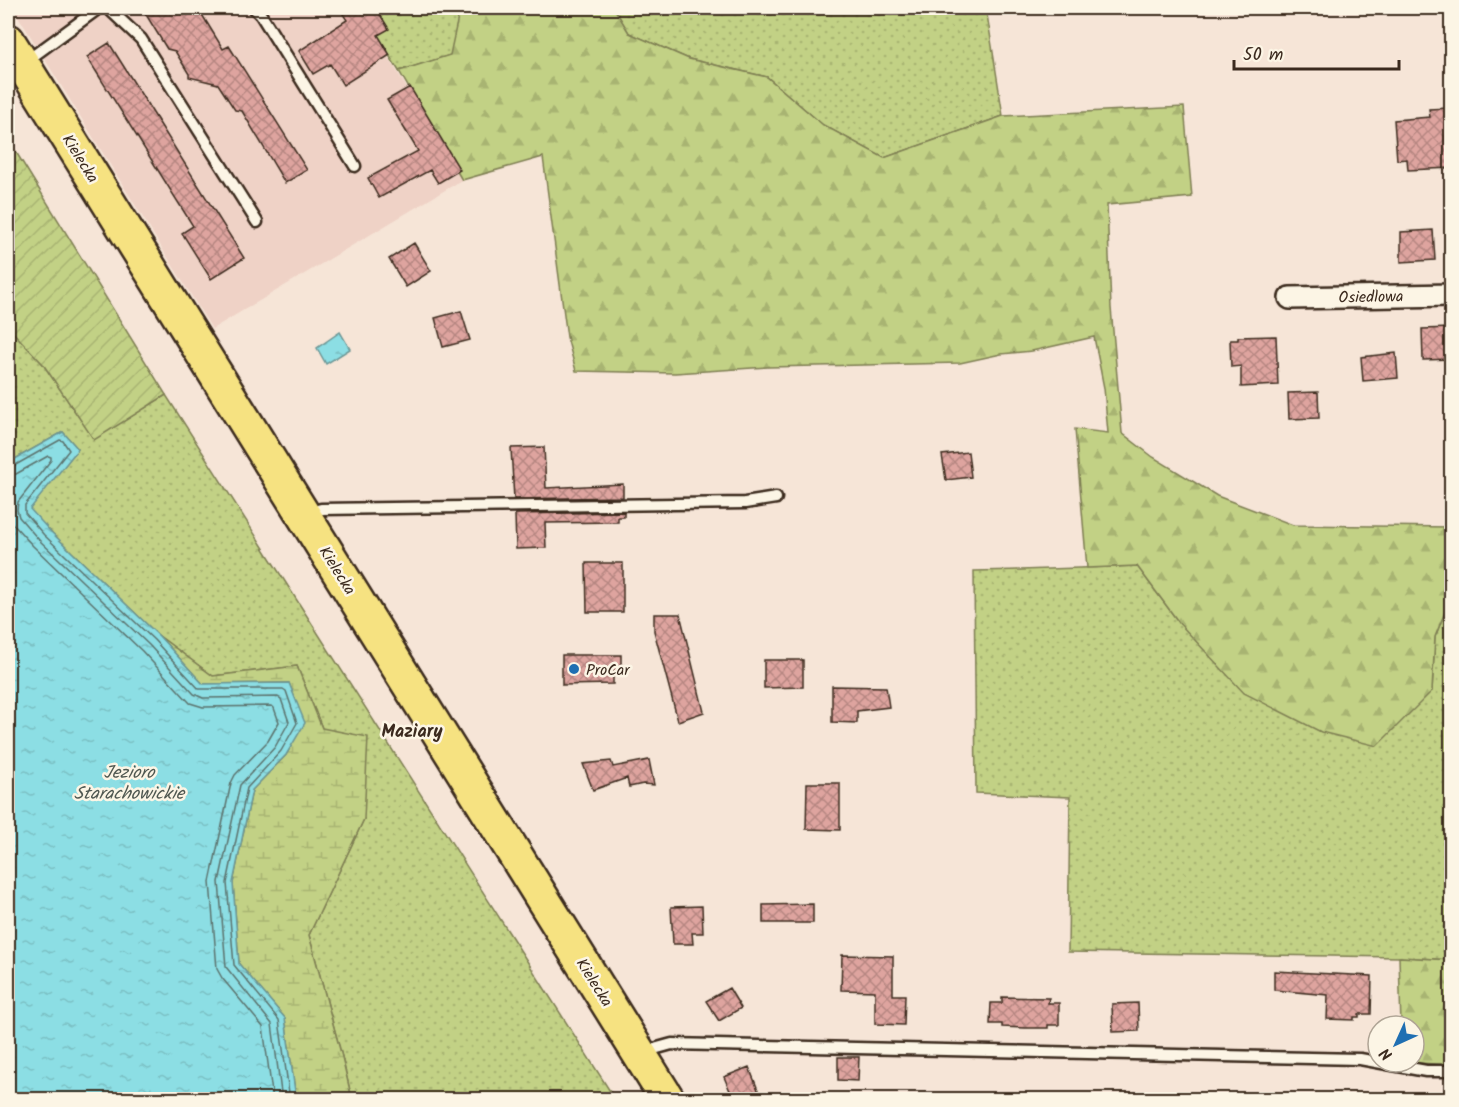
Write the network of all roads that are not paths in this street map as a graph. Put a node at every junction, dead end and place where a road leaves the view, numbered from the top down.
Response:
1 (99, 8) edge
2 (108, 8) edge
3 (254, 8) edge
4 (15, 52) edge
5 (356, 166) dead end
6 (257, 222) dead end
7 (1452, 295) edge
8 (1290, 298) dead end
9 (776, 498) dead end
10 (303, 514) junction
11 (639, 1053) junction
12 (1452, 1071) edge
13 (668, 1100) edge

1 - 4 lane
2 - 6 lane
3 - 5 lane
4 - 10 main road, Kielecka
7 - 8 street, Osiedlowa
9 - 10 lane
10 - 11 main road, Kielecka
11 - 12 lane
11 - 13 main road, Kielecka

